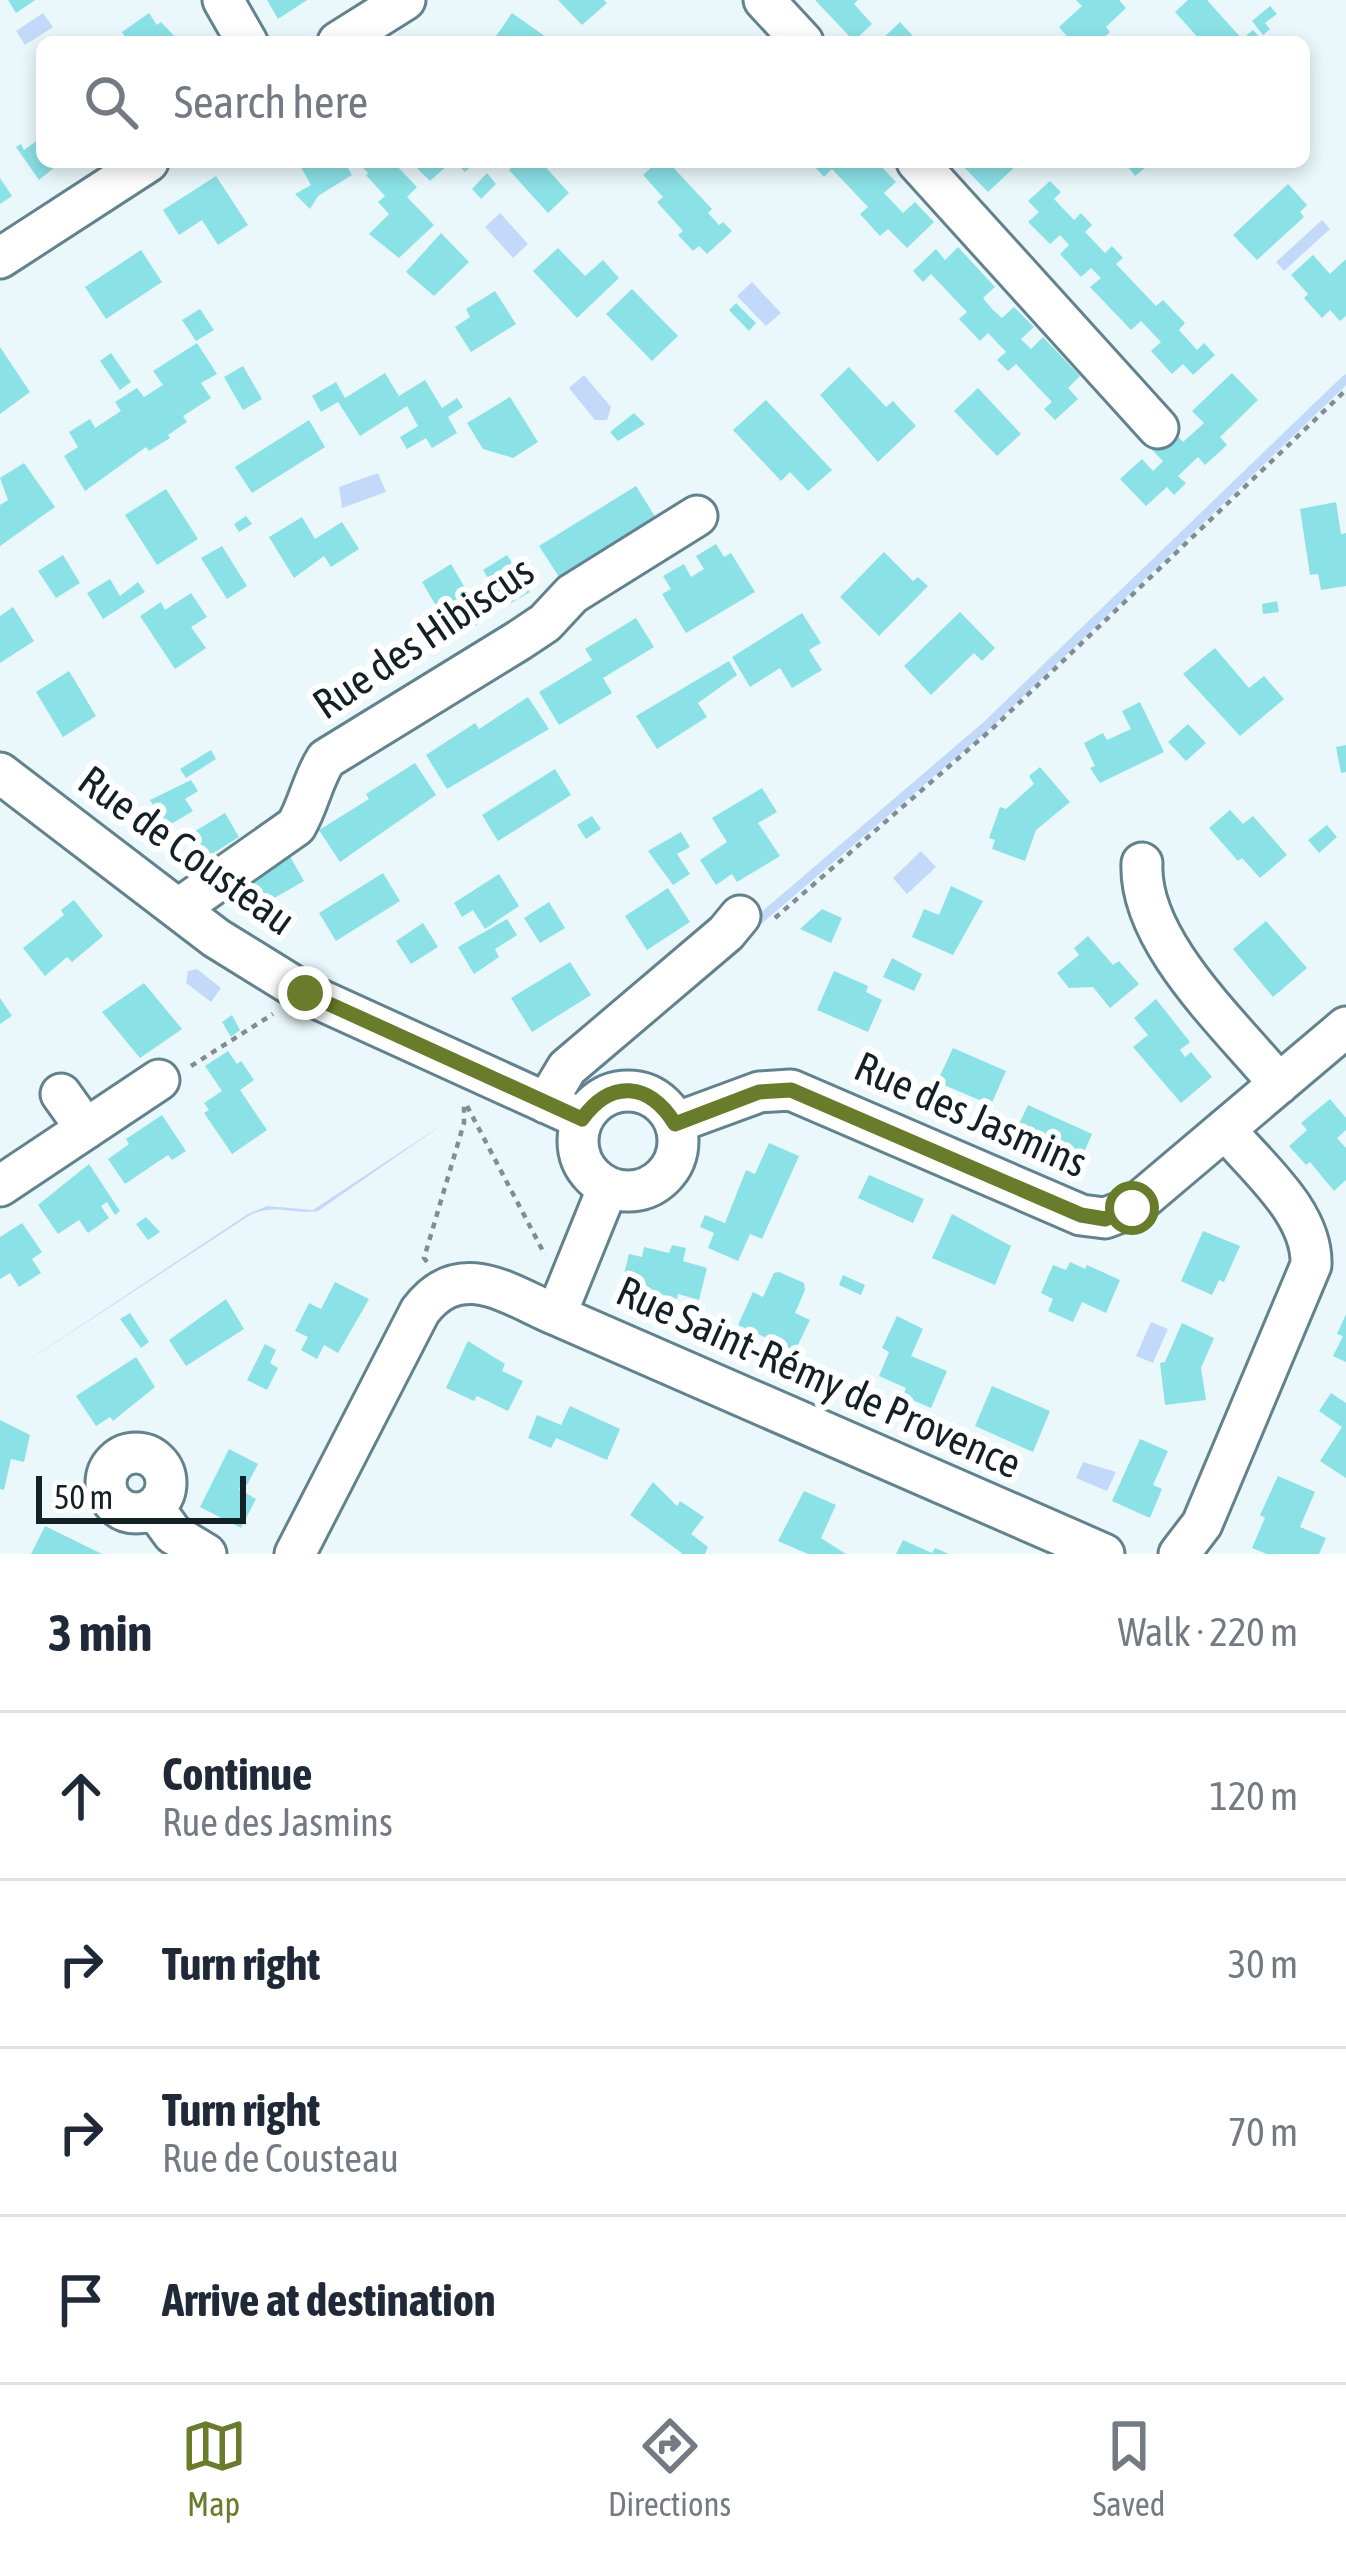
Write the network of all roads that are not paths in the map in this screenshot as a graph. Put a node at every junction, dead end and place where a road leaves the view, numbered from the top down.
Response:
1 (223, 0) edge
2 (405, 0) edge
3 (764, 0) edge
4 (244, 36) edge
5 (348, 36) edge
6 (797, 36) edge
7 (139, 168) edge
8 (922, 168) edge
9 (0, 258) edge
10 (1158, 428) dead end
11 (698, 516) dead end
12 (0, 773) edge
13 (1142, 863) dead end
14 (178, 909) junction
15 (751, 923) road end
16 (1346, 1027) edge
17 (160, 1080) road end
18 (1279, 1084) junction
19 (61, 1094) dead end
20 (546, 1103) junction
21 (582, 1119) junction
22 (675, 1124) junction
23 (86, 1129) junction
24 (1225, 1129) junction
25 (0, 1186) edge
26 (608, 1187) junction
27 (556, 1315) junction
28 (154, 1508) dead end
29 (206, 1554) edge
30 (295, 1554) edge
31 (1104, 1554) edge
32 (1179, 1554) edge

1 - 4 street
2 - 5 street
3 - 6 street
7 - 9 street
8 - 10 street
11 - 14 street, Rue des Hibiscus
12 - 14 street, Rue de Cousteau
13 - 18 street
14 - 20 street, Rue de Cousteau
15 - 20 street
16 - 18 street, Rue des Jasmins
17 - 23 street
18 - 24 street, Rue des Jasmins
19 - 23 street
20 - 21 street, Rue de Cousteau
21 - 22 street
21 - 26 street
22 - 24 street, Rue des Jasmins
22 - 26 street
23 - 25 street
24 - 32 street
26 - 27 street, Rue Saint-Rémy de Provence
27 - 30 street
27 - 31 street, Rue Saint-Rémy de Provence
28 - 29 street

